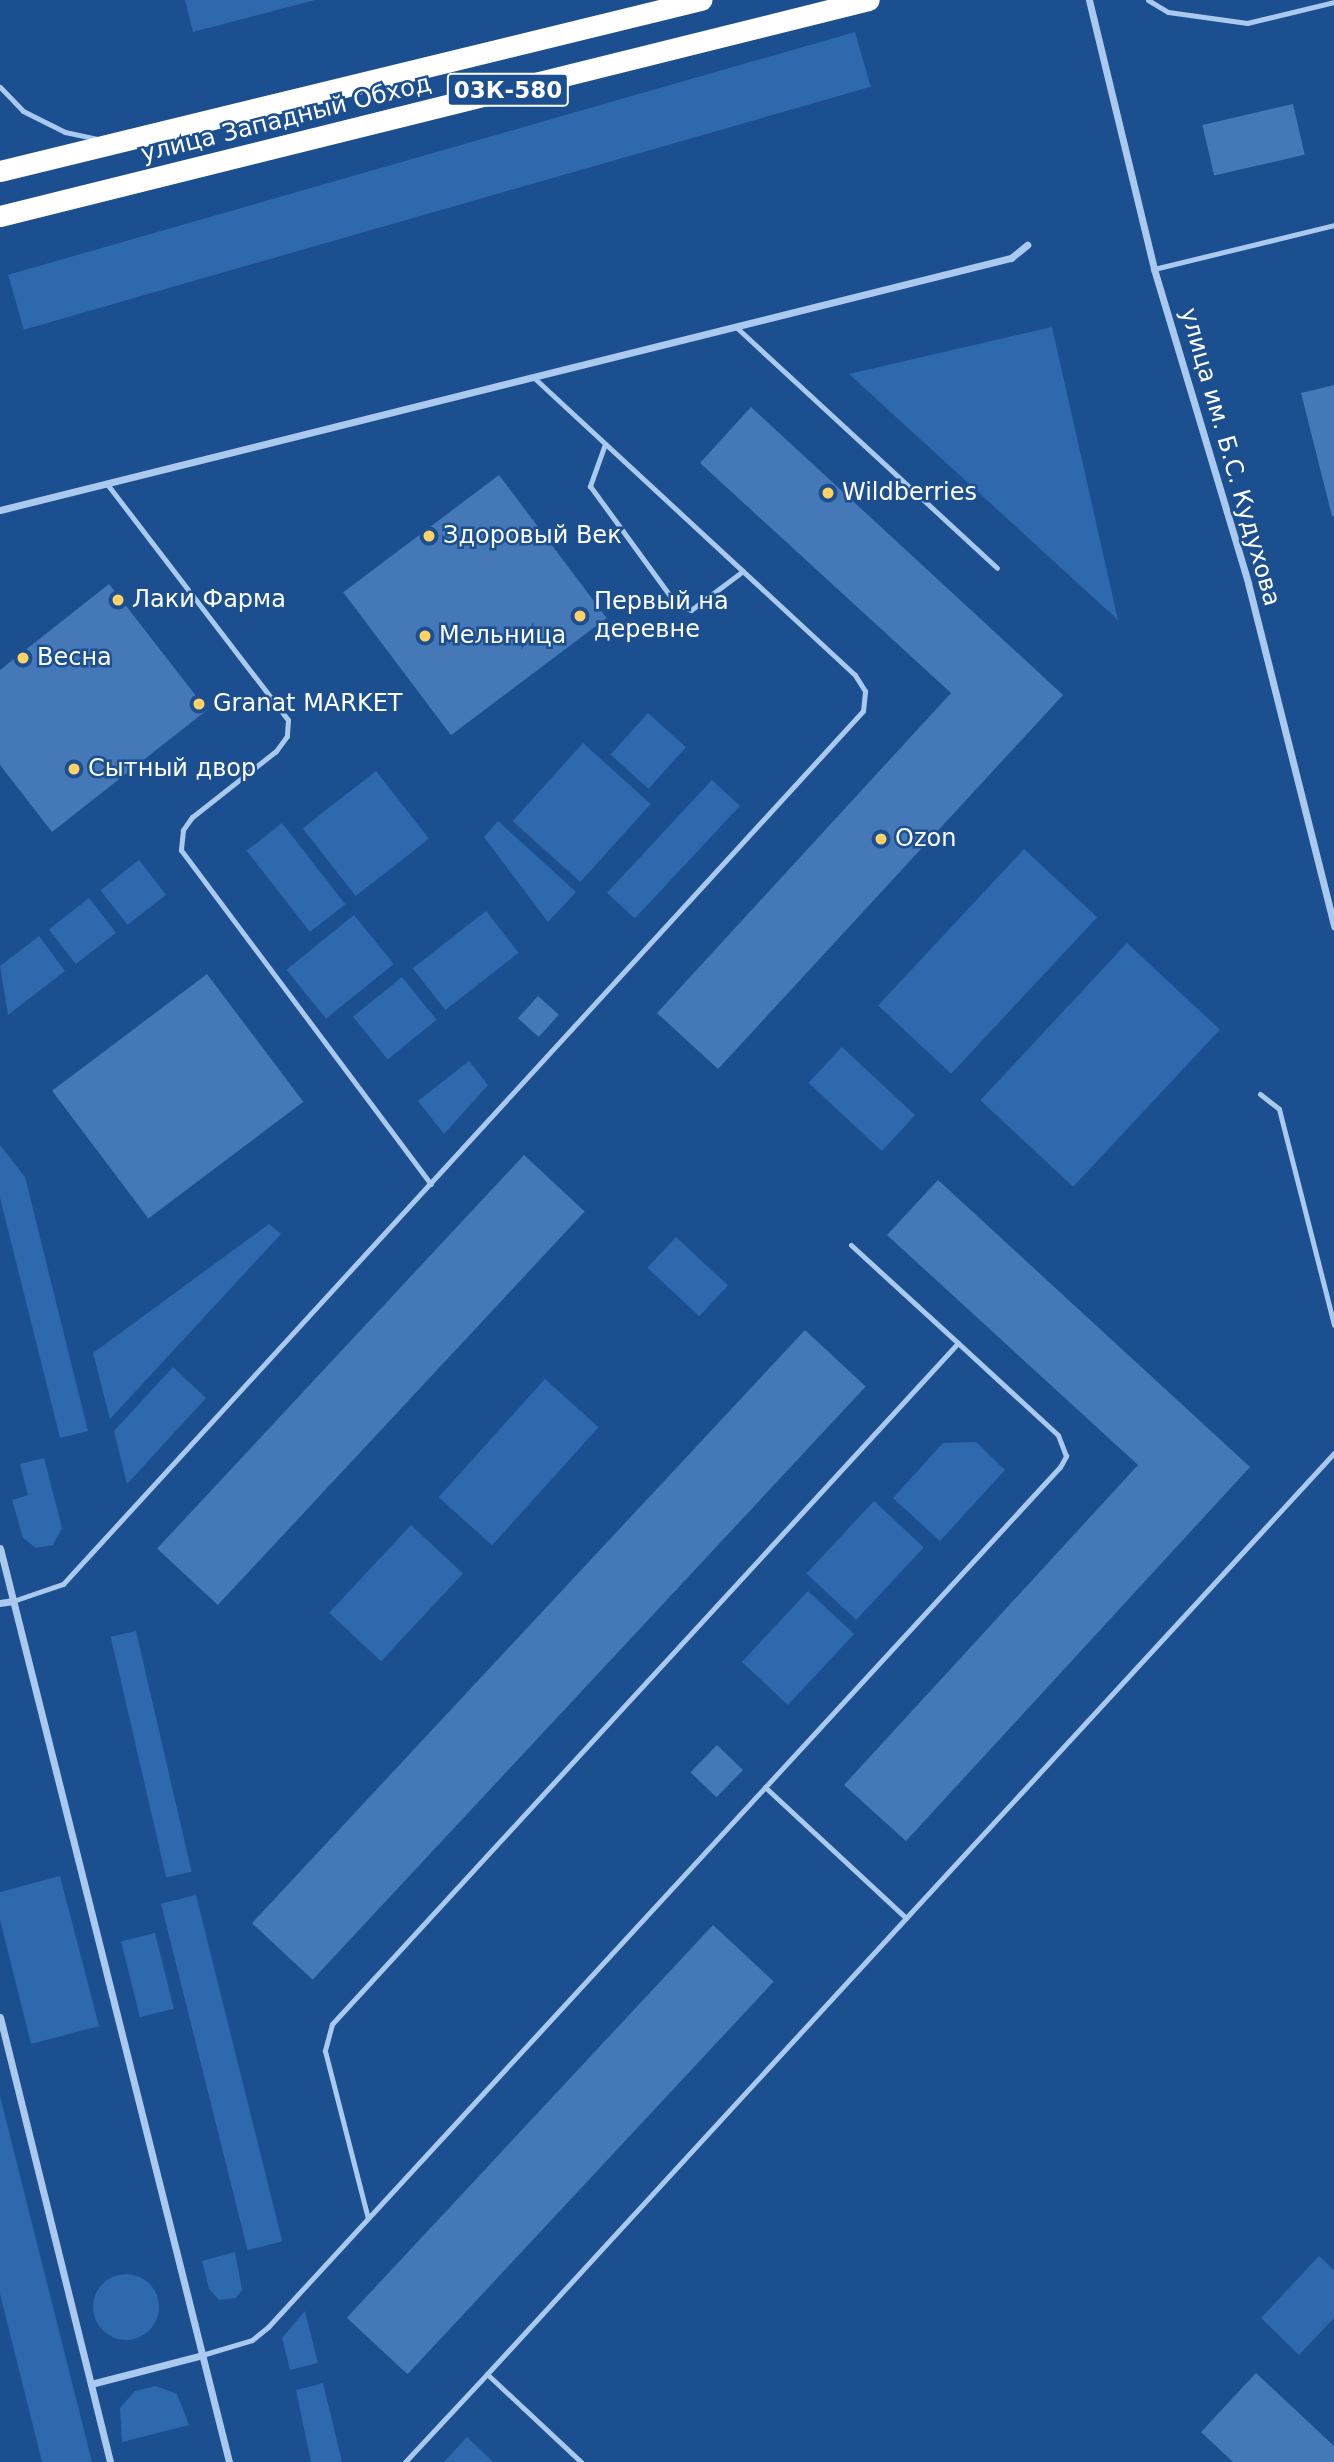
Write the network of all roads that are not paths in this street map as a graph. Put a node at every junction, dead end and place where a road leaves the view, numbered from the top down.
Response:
1 (701, 0) edge
2 (869, 0) edge
3 (1088, 0) edge
4 (1148, 0) edge
5 (1334, 2) edge
6 (0, 87) edge
7 (114, 143) junction
8 (0, 171) edge
9 (0, 216) edge
10 (1334, 225) edge
11 (1027, 245) dead end
12 (1154, 269) junction
13 (736, 327) junction
14 (533, 377) junction
15 (605, 444) junction
16 (107, 484) junction
17 (0, 510) edge
18 (998, 568) dead end
19 (743, 571) junction
20 (1334, 926) edge
21 (1260, 1094) dead end
22 (430, 1184) junction
23 (851, 1245) dead end
24 (1334, 1325) edge
25 (958, 1343) junction
26 (1334, 1453) edge
27 (0, 1548) edge
28 (13, 1601) junction
29 (0, 1603) edge
30 (765, 1787) junction
31 (906, 1918) junction
32 (0, 2017) edge
33 (368, 2218) junction
34 (202, 2355) junction
35 (487, 2374) junction
36 (91, 2384) junction
37 (110, 2462) edge
38 (229, 2462) edge
39 (405, 2462) edge
40 (581, 2462) edge

1 - 7 highway, улица Западный Обход / 03К-580
2 - 9 highway, улица Западный Обход / 03К-580
3 - 12 street, улица им. Б.С. Кудухова
4 - 5 lane
6 - 7 lane
7 - 8 highway, улица Западный Обход / 03К-580
10 - 12 lane
11 - 13 street
12 - 20 street, улица им. Б.С. Кудухова
13 - 14 street
13 - 18 lane
14 - 15 lane
14 - 16 street
15 - 19 lane
15 - 19 lane
16 - 17 street
16 - 22 lane
19 - 22 lane
21 - 24 lane
22 - 28 lane
23 - 25 lane
25 - 30 lane
25 - 33 lane
26 - 31 lane
27 - 28 street
28 - 29 street
28 - 34 street
30 - 31 lane
30 - 33 lane
31 - 35 lane
32 - 36 street
33 - 34 lane
34 - 36 street
34 - 38 street
35 - 39 lane
35 - 40 lane
36 - 37 street

